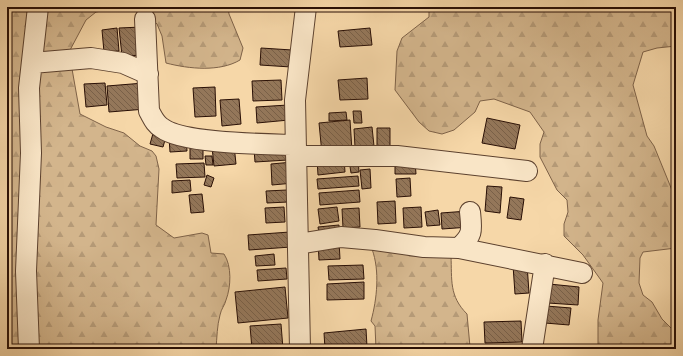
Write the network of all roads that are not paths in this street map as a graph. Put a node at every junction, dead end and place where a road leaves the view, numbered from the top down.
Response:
1 (38, 7) edge
2 (306, 7) edge
3 (145, 19) dead end
4 (32, 63) junction
5 (148, 74) junction
6 (296, 151) junction
7 (527, 171) dead end
8 (470, 212) dead end
9 (298, 244) junction
10 (459, 248) junction
11 (545, 264) junction
12 (582, 273) dead end
13 (29, 349) edge
14 (300, 349) edge
15 (532, 349) edge

1 - 4 street
2 - 6 street
3 - 5 street
4 - 5 street
4 - 13 street
5 - 6 street
6 - 7 street
6 - 9 street
8 - 10 street
9 - 10 street
9 - 14 street
10 - 11 street
11 - 12 street
11 - 15 street

